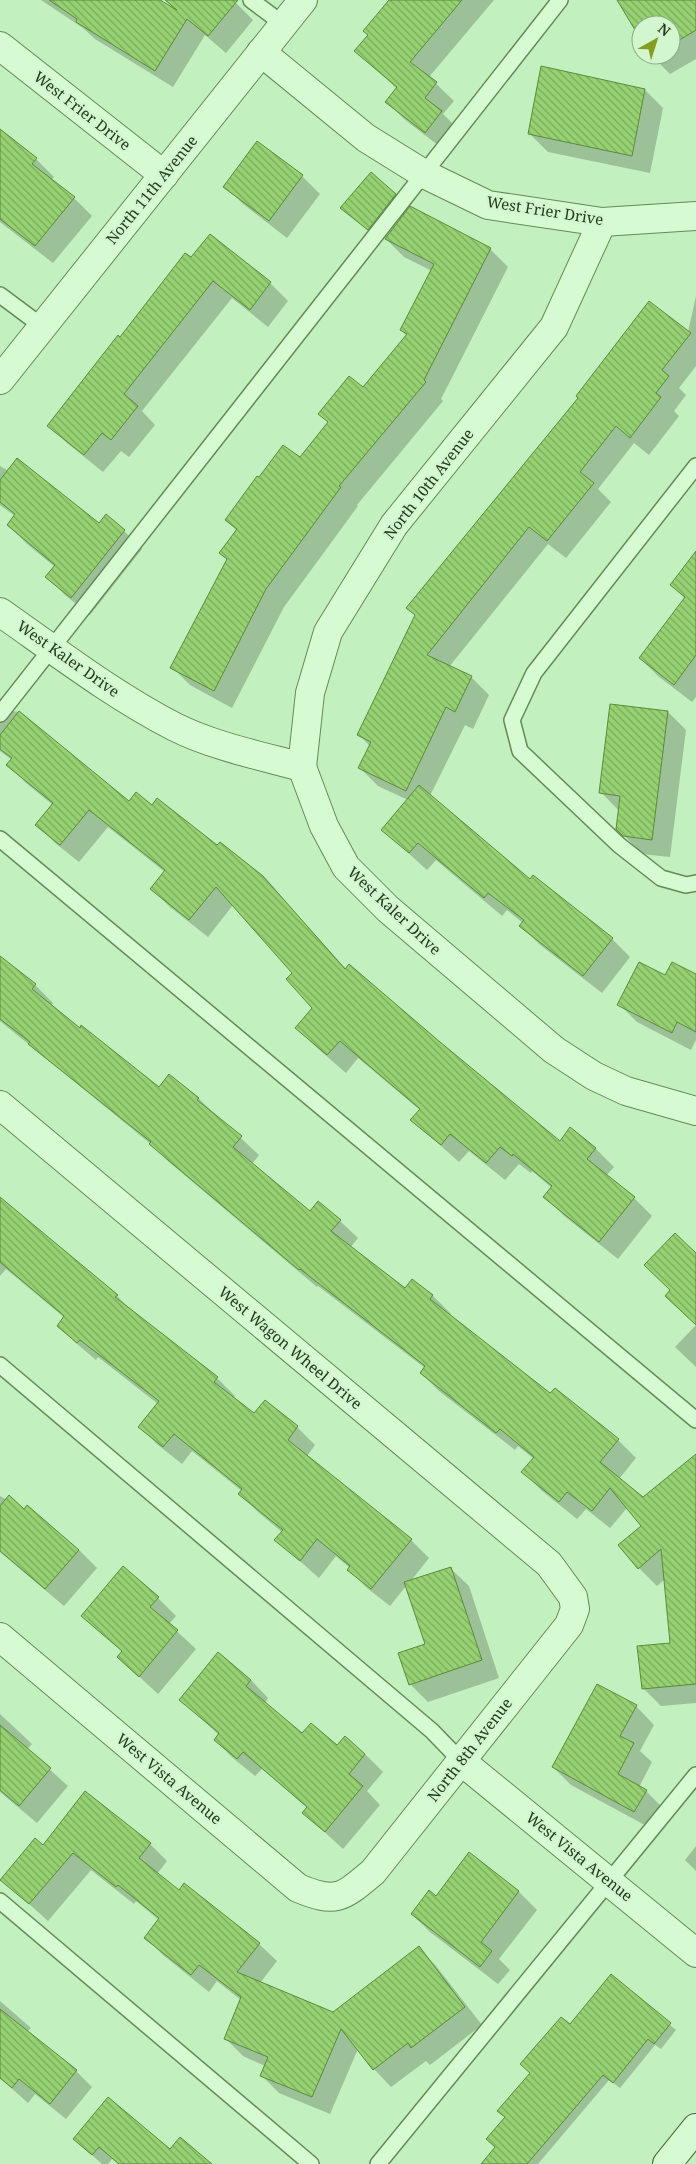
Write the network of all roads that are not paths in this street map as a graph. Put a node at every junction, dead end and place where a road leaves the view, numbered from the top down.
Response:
1 (251, 0) edge
2 (303, 0) edge
3 (560, 0) edge
4 (283, 24) junction
5 (0, 46) edge
6 (261, 52) junction
7 (424, 174) junction
8 (164, 175) junction
9 (696, 216) edge
10 (602, 222) junction
11 (0, 295) edge
12 (43, 327) junction
13 (0, 380) edge
14 (696, 466) edge
15 (0, 612) edge
16 (52, 648) junction
17 (0, 714) edge
18 (302, 767) junction
19 (0, 839) edge
20 (696, 883) edge
21 (0, 1105) edge
22 (696, 1111) edge
23 (0, 1365) edge
24 (696, 1420) edge
25 (573, 1597) joint
26 (0, 1637) edge
27 (461, 1761) junction
28 (696, 1775) edge
29 (609, 1882) junction
30 (348, 1892) joint
31 (0, 1902) edge
32 (696, 1953) edge
33 (696, 2128) edge
34 (311, 2164) edge
35 (378, 2164) edge
36 (666, 2164) edge

1 - 4 lane
2 - 4 street, North 11th Avenue
3 - 7 lane
4 - 6 street, North 11th Avenue
5 - 8 street, West Frier Drive
6 - 7 street, West Frier Drive
6 - 8 street, North 11th Avenue
7 - 10 street, West Frier Drive
7 - 16 lane
8 - 12 street, North 11th Avenue
9 - 10 street, West Frier Drive
10 - 18 street, North 10th Avenue
11 - 12 lane
12 - 13 street, North 11th Avenue
14 - 20 lane
15 - 16 street, West Kaler Drive
16 - 17 lane
16 - 18 street, West Kaler Drive
18 - 22 street, West Kaler Drive
19 - 24 lane
21 - 25 street, West Wagon Wheel Drive
23 - 27 lane
25 - 27 street, North 8th Avenue
26 - 30 street, West Vista Avenue
27 - 29 street, West Vista Avenue
27 - 30 street, North 8th Avenue
28 - 29 lane
29 - 32 street, West Vista Avenue
29 - 35 lane
31 - 34 lane
33 - 36 street

